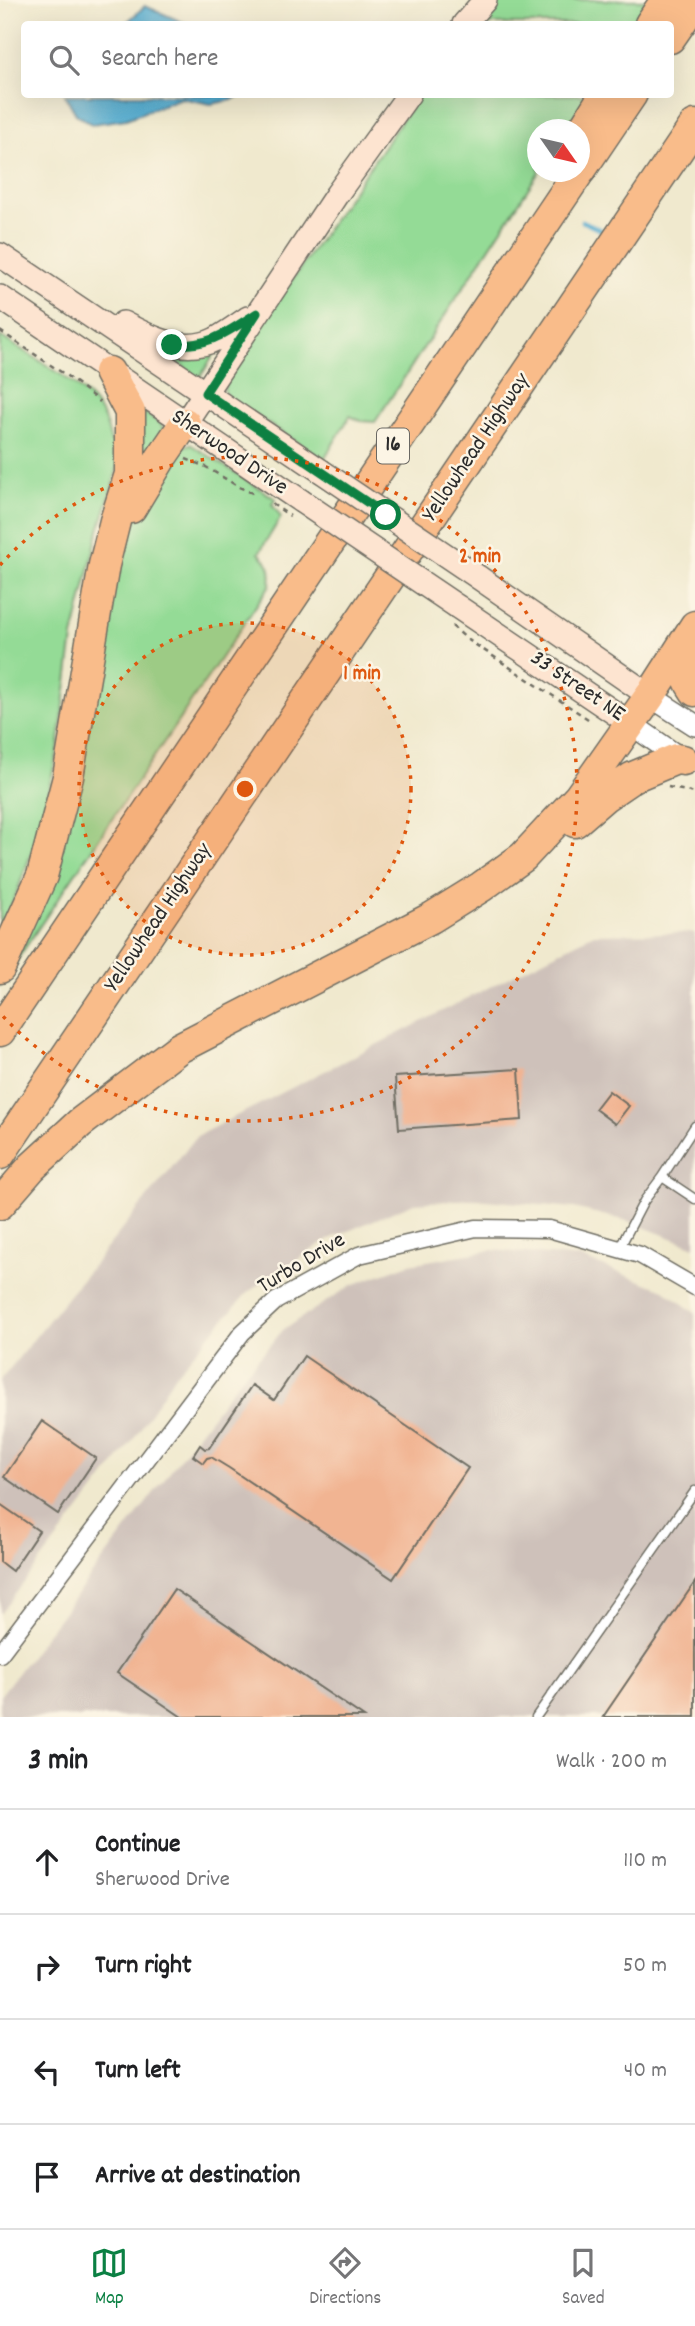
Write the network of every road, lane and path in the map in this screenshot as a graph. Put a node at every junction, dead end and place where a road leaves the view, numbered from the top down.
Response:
1 (485, 0) edge
2 (666, 0) edge
3 (695, 2) edge
4 (467, 21) edge
5 (652, 21) edge
6 (674, 32) edge
7 (406, 98) edge
8 (602, 98) edge
9 (629, 98) edge
10 (589, 119) edge
11 (695, 125) edge
12 (590, 155) edge
13 (548, 182) edge
14 (572, 182) edge
15 (533, 240) junction
16 (0, 255) edge
17 (41, 282) junction
18 (0, 297) edge
19 (257, 313) junction
20 (0, 331) edge
21 (109, 372) junction
22 (205, 393) junction
23 (102, 404) dead end
24 (184, 423) junction
25 (183, 457) dead end
26 (262, 498) dead end
27 (104, 565) junction
28 (478, 577) joint
29 (455, 617) junction
30 (695, 626) edge
31 (695, 632) edge
32 (695, 691) edge
33 (650, 696) junction
34 (594, 723) dead end
35 (631, 724) junction
36 (695, 725) edge
37 (689, 764) edge
38 (523, 857) junction
39 (0, 968) edge
40 (0, 1031) edge
41 (695, 1126) edge
42 (0, 1154) edge
43 (662, 1177) junction
44 (695, 1199) edge
45 (0, 1205) edge
46 (619, 1249) junction
47 (695, 1287) edge
48 (695, 1491) edge
49 (1, 1651) edge
50 (536, 1717) edge

1 - 4 main road
2 - 5 highway
3 - 6 highway
7 - 19 main road
8 - 10 highway
9 - 12 highway, 16
11 - 42 highway, Yellowhead Highway
13 - 15 highway
14 - 15 highway, 16
15 - 40 highway, 16
16 - 17 main road, Sherwood Drive
17 - 19 main road
17 - 22 main road, Sherwood Drive
18 - 21 main road, Sherwood Drive
19 - 22 main road
20 - 23 path
21 - 24 main road, Sherwood Drive
21 - 27 highway
22 - 24 main road
22 - 28 main road, Sherwood Drive, bridge
24 - 27 highway
24 - 29 main road, Sherwood Drive, bridge
25 - 26 path
27 - 39 highway
28 - 33 main road, 33 Street NE
29 - 34 path
29 - 35 main road, 33 Street NE
30 - 33 highway
31 - 32 highway
33 - 35 highway
33 - 36 street, 33 Street NE
35 - 37 street, 33 Street NE
35 - 38 highway
37 - 38 highway
38 - 45 highway
41 - 43 lane
43 - 44 lane
43 - 46 lane
46 - 47 street, Turbo Drive
46 - 49 street, Turbo Drive
48 - 50 lane

